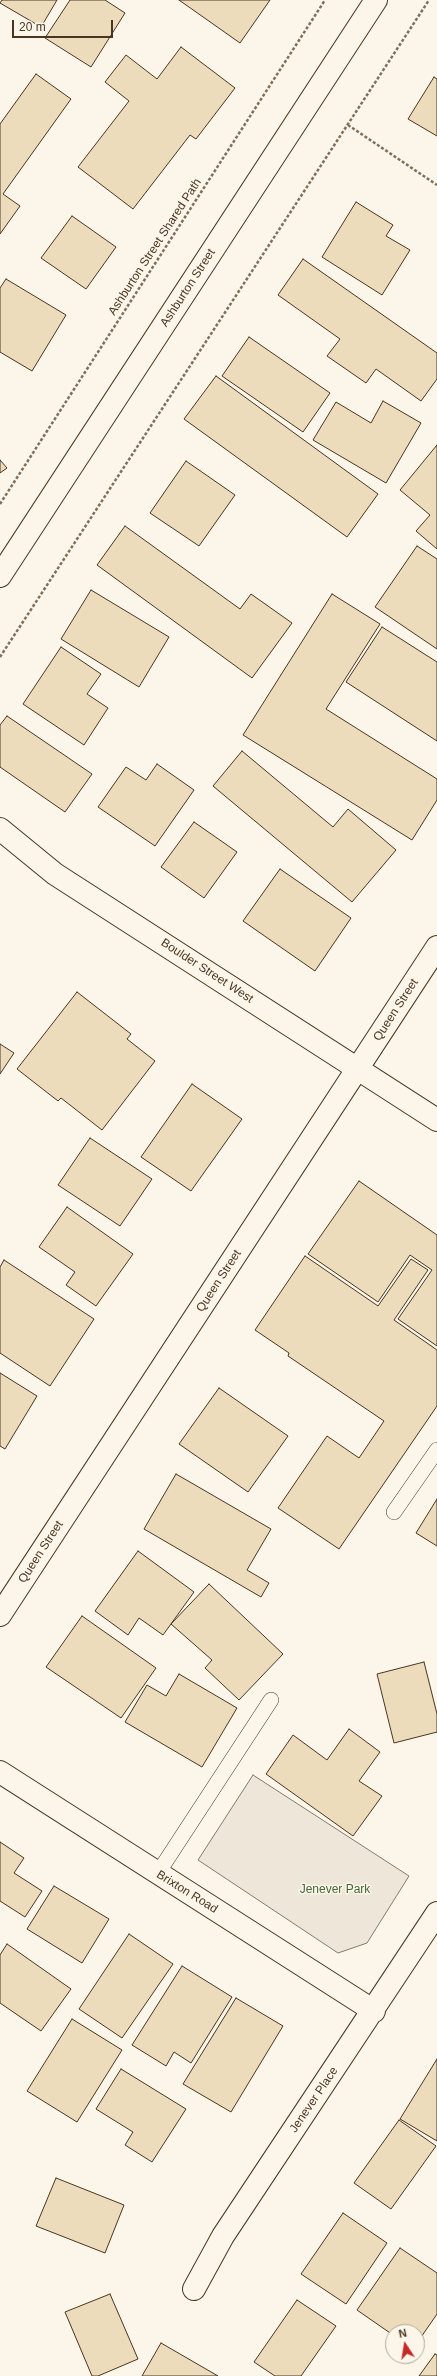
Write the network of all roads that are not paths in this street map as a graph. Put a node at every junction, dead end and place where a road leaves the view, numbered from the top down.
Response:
1 (376, 0) edge
2 (0, 576) edge
3 (0, 829) edge
4 (0, 849) edge
5 (55, 874) junction
6 (437, 947) edge
7 (358, 1069) junction
8 (437, 1120) edge
9 (437, 1450) edge
10 (394, 1512) dead end
11 (0, 1615) edge
12 (272, 1700) dead end
13 (0, 1772) edge
14 (158, 1873) junction
15 (437, 1913) edge
16 (374, 2011) junction
17 (194, 2289) dead end

1 - 2 street, Ashburton Street
3 - 5 street, Boulder Street West
4 - 5 street, Boulder Street West
5 - 7 street, Boulder Street West
6 - 7 street, Queen Street
7 - 8 street, Boulder Street West
7 - 11 street, Queen Street
9 - 10 lane
12 - 14 lane
13 - 14 street, Brixton Road
14 - 16 street, Brixton Road
15 - 16 street, Jenever Place
16 - 17 street, Jenever Place

